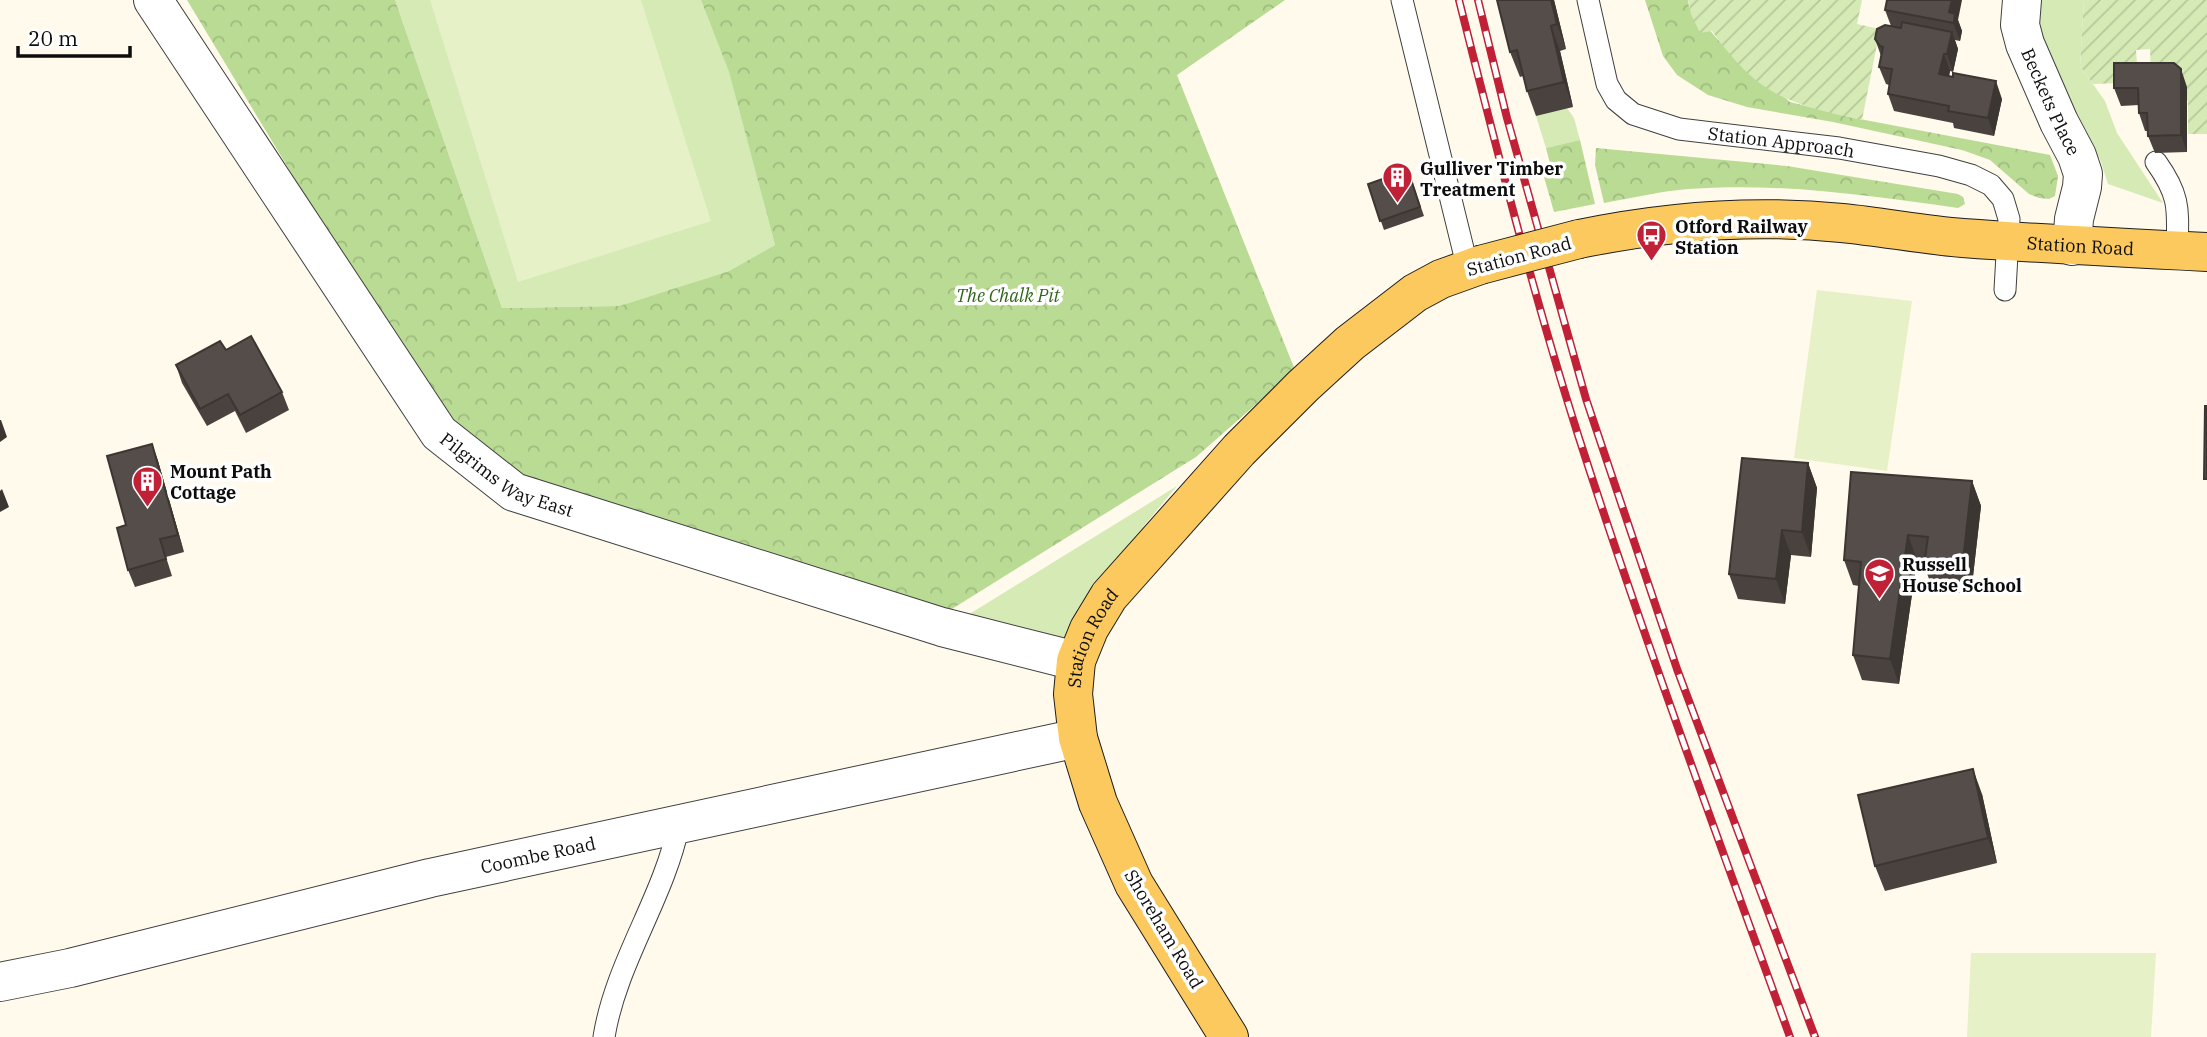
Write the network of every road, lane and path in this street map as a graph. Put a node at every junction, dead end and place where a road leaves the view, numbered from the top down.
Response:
1 (153, 0) edge
2 (1402, 0) edge
3 (1588, 0) edge
4 (2022, 0) edge
5 (2156, 162) dead end
6 (2008, 241) junction
7 (2072, 246) junction
8 (2192, 251) edge
9 (1474, 267) junction
10 (2005, 290) dead end
11 (1076, 661) junction
12 (1078, 738) junction
13 (679, 824) junction
14 (0, 982) edge
15 (604, 1037) edge
16 (1229, 1037) edge

1 - 11 street, Pilgrims Way East
2 - 9 lane
3 - 6 lane, Station Approach
4 - 7 street, Beckets Place
5 - 8 lane
6 - 7 main road, Station Road
6 - 9 main road, Station Road, bridge
6 - 10 lane, Station Approach
7 - 8 main road, Station Road
9 - 11 main road, Station Road
11 - 12 main road, Station Road
12 - 13 street, Coombe Road
12 - 16 main road, Shoreham Road
13 - 14 street, Coombe Road
13 - 15 lane

